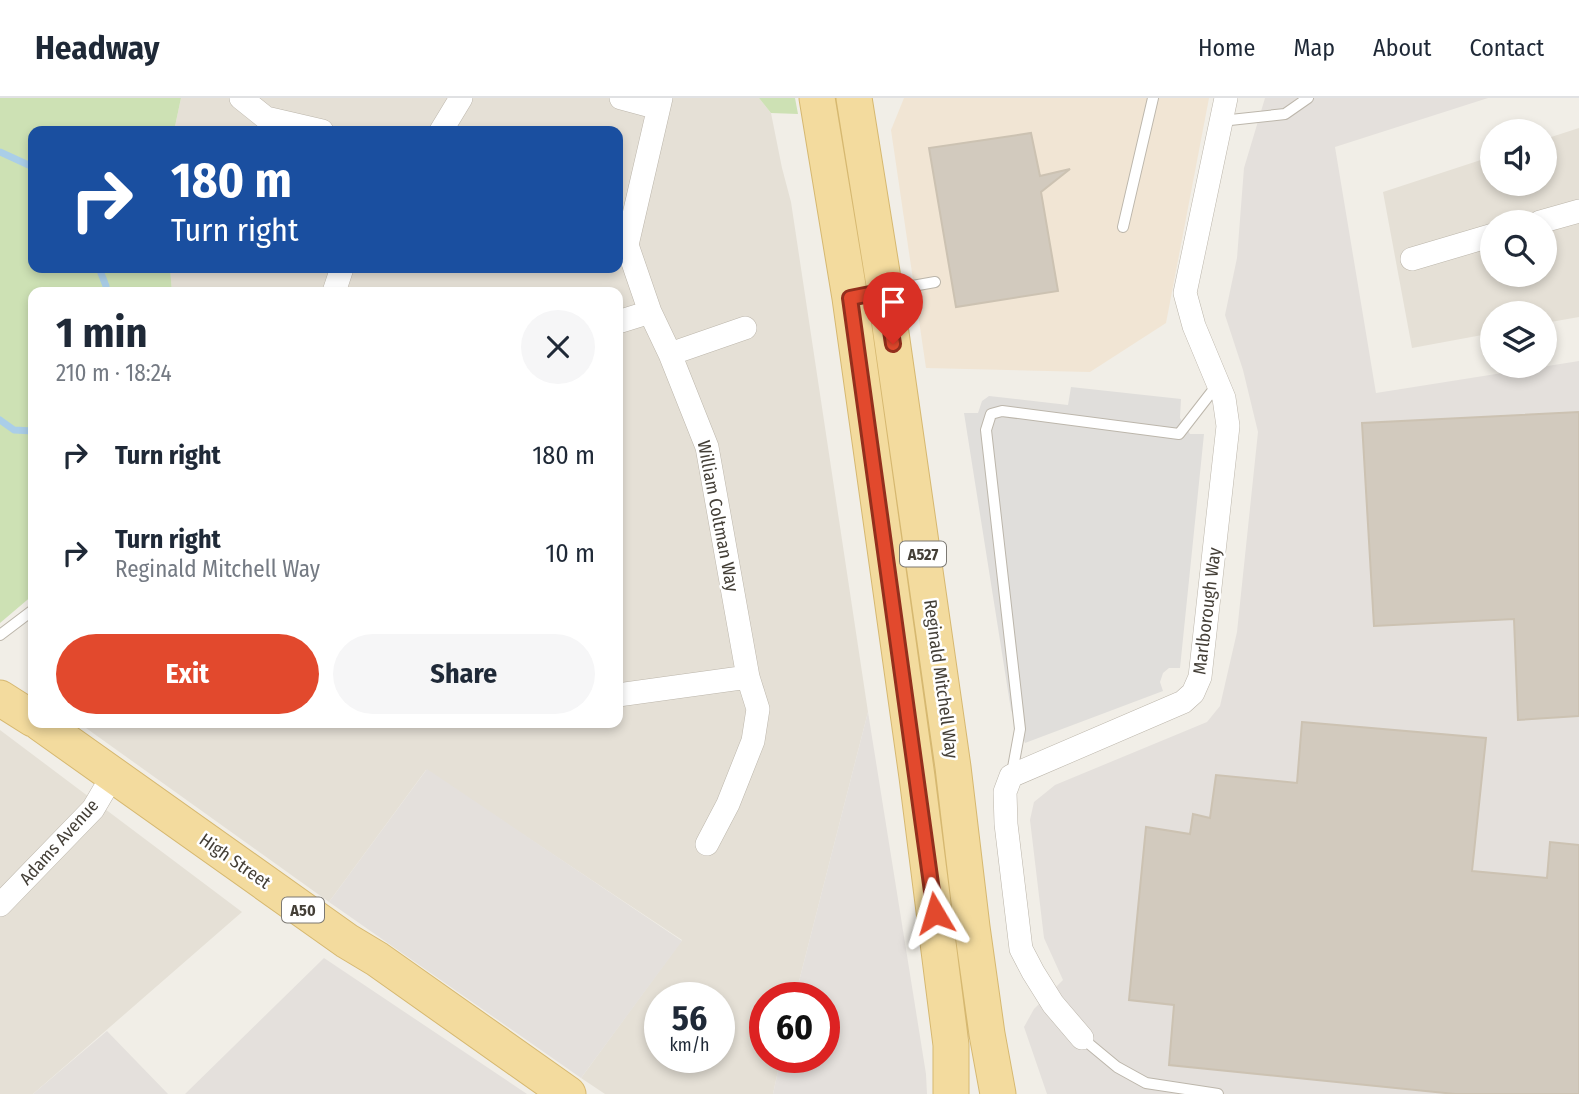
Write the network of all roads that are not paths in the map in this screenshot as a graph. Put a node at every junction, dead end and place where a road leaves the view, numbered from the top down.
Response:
1 (241, 98) edge
2 (461, 98) edge
3 (621, 98) edge
4 (817, 98) edge
5 (854, 98) edge
6 (1153, 98) edge
7 (1226, 98) edge
8 (1308, 98) edge
9 (660, 103) edge
10 (1221, 121) junction
11 (301, 126) edge
12 (445, 126) edge
13 (1579, 212) edge
14 (1557, 218) edge
15 (1123, 227) dead end
16 (1480, 239) edge
17 (1412, 259) dead end
18 (935, 282) dead end
19 (867, 294) junction
20 (650, 312) junction
21 (623, 320) edge
22 (745, 328) dead end
23 (670, 354) junction
24 (1218, 384) junction
25 (28, 614) edge
26 (0, 635) edge
27 (748, 677) junction
28 (623, 694) edge
29 (0, 698) edge
30 (28, 716) edge
31 (47, 728) edge
32 (113, 775) junction
33 (1012, 776) junction
34 (707, 844) dead end
35 (0, 905) edge
36 (1082, 1038) joint
37 (568, 1094) edge
38 (951, 1094) edge
39 (998, 1094) edge
40 (1218, 1094) edge

1 - 11 street
2 - 12 street
3 - 9 street, William Coltman Way
4 - 19 main road, Reginald Mitchell Way / A527
5 - 19 main road, Reginald Mitchell Way / A527
6 - 15 lane
7 - 10 street, Marlborough Way
8 - 10 lane
9 - 20 street, William Coltman Way
10 - 24 street, Marlborough Way
13 - 14 street
16 - 17 street
18 - 19 lane
19 - 38 main road, Reginald Mitchell Way / A527
19 - 39 main road, Reginald Mitchell Way / A527
20 - 21 street
20 - 23 street, William Coltman Way
22 - 23 street
23 - 27 street, William Coltman Way
24 - 33 street, Marlborough Way
24 - 33 lane
25 - 26 lane
27 - 28 street
27 - 34 street, William Coltman Way
29 - 30 main road
31 - 32 main road, High Street / A50
32 - 35 street, Adams Avenue
32 - 37 main road, High Street / A50
33 - 36 street
36 - 40 lane

